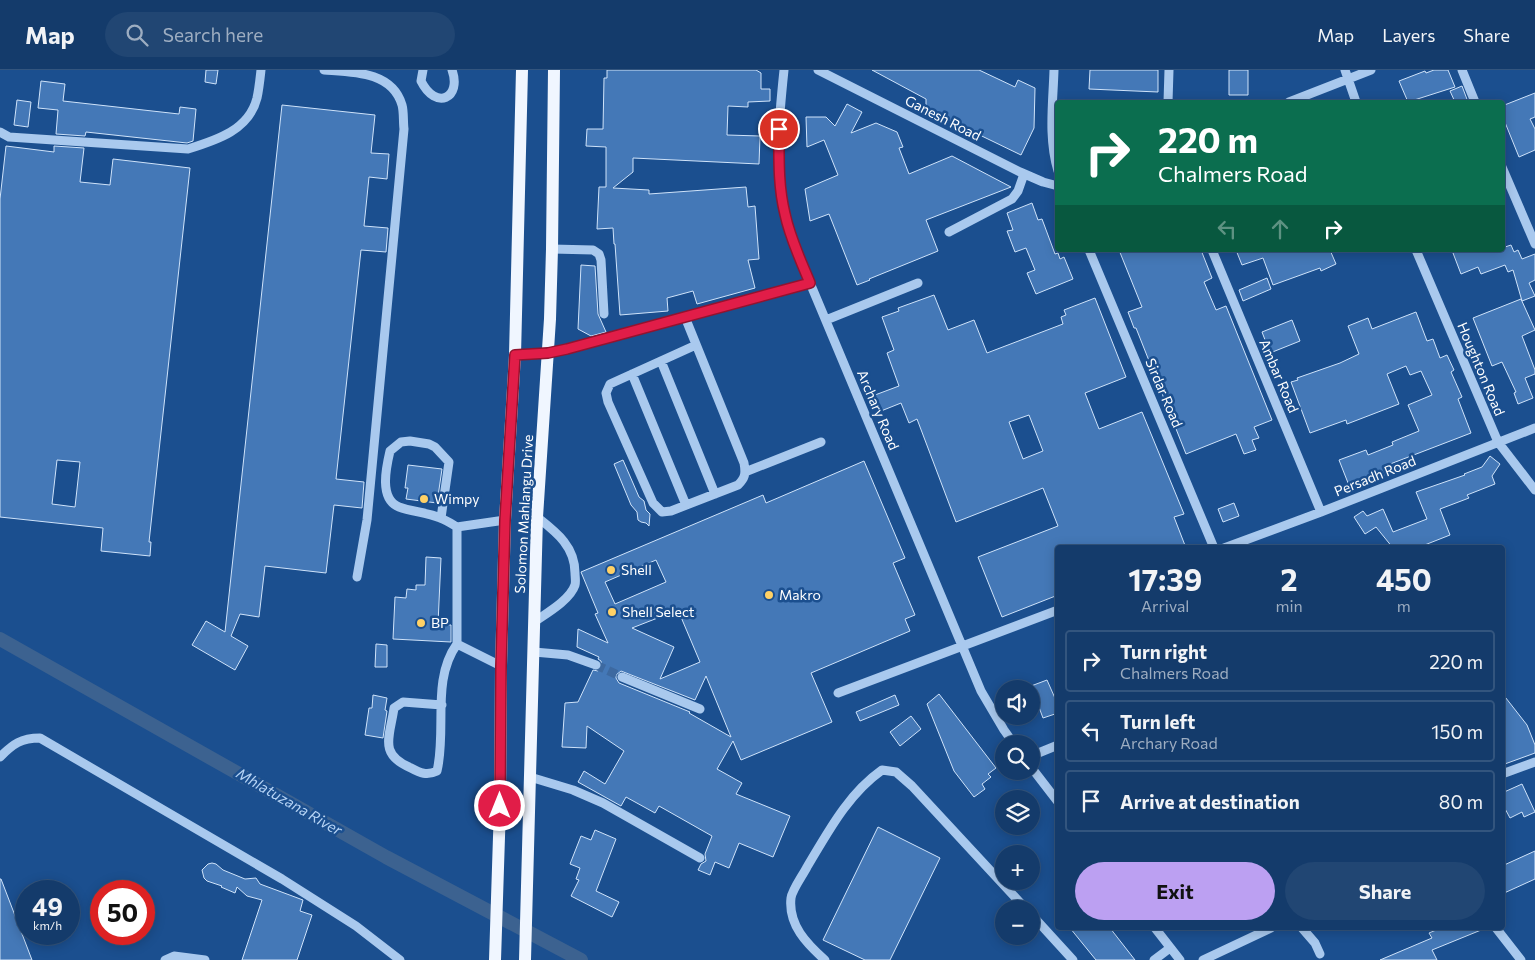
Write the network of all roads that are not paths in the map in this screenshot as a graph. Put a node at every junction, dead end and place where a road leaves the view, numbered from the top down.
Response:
1 (261, 70) edge
2 (324, 70) edge
3 (423, 70) edge
4 (452, 70) edge
5 (522, 70) edge
6 (554, 70) edge
7 (784, 70) edge
8 (818, 70) edge
9 (1054, 70) edge
10 (1169, 70) edge
11 (1371, 70) edge
12 (1462, 70) edge
13 (1346, 75) edge
14 (1168, 100) edge
15 (1294, 100) edge
16 (1355, 100) edge
17 (1474, 100) edge
18 (0, 132) edge
19 (1055, 162) edge
20 (1024, 174) junction
21 (1505, 174) edge
22 (1055, 185) edge
23 (949, 232) dead end
24 (1535, 244) edge
25 (552, 249) junction
26 (1090, 252) edge
27 (1213, 252) edge
28 (1417, 252) edge
29 (810, 283) junction
30 (918, 283) dead end
31 (604, 314) dead end
32 (685, 317) junction
33 (826, 320) junction
34 (696, 345) junction
35 (548, 353) junction
36 (515, 355) junction
37 (662, 361) junction
38 (632, 374) junction
39 (1535, 428) edge
40 (821, 442) dead end
41 (1498, 442) junction
42 (745, 472) junction
43 (1535, 490) edge
44 (715, 494) junction
45 (686, 505) junction
46 (1321, 512) junction
47 (537, 517) junction
48 (441, 518) junction
49 (505, 520) junction
50 (457, 527) junction
51 (1213, 545) edge
52 (1232, 545) edge
53 (357, 577) dead end
54 (1055, 611) edge
55 (534, 622) junction
56 (457, 644) junction
57 (962, 646) junction
58 (534, 652) junction
59 (596, 665) tunnel mouth
60 (501, 666) junction
61 (622, 677) tunnel mouth
62 (838, 692) dead end
63 (442, 705) junction
64 (700, 709) dead end
65 (1008, 735) edge
66 (1055, 745) edge
67 (1040, 752) edge
68 (0, 757) edge
69 (1535, 762) edge
70 (1505, 773) edge
71 (530, 778) junction
72 (1040, 779) edge
73 (1055, 798) edge
74 (700, 858) dead end
75 (1018, 900) edge
76 (1040, 924) edge
77 (1156, 930) edge
78 (1267, 930) edge
79 (1304, 930) edge
80 (1498, 930) edge
81 (1170, 948) junction
82 (1320, 954) dead end
83 (165, 960) edge
84 (205, 960) edge
85 (400, 960) edge
86 (495, 960) edge
87 (525, 960) edge
88 (825, 960) edge
89 (1073, 960) edge
90 (1154, 960) edge
91 (1180, 960) edge
92 (1203, 960) edge
93 (1521, 960) edge

1 - 18 street
2 - 53 street
3 - 4 street
5 - 36 main road, Solomon Mahlangu Drive
6 - 25 main road, Solomon Mahlangu Drive
7 - 29 street, Archary Road
8 - 20 street, Ganesh Road
9 - 19 street
10 - 14 street
11 - 13 street
12 - 17 street
13 - 15 street
13 - 16 street
20 - 22 street, Ganesh Road
20 - 23 street
21 - 24 street
25 - 31 street
25 - 35 main road, Solomon Mahlangu Drive
26 - 51 street, Sirdar Road
27 - 46 street, Ambar Road
28 - 41 street, Houghton Road
29 - 32 street
29 - 33 street, Archary Road
30 - 33 street
32 - 34 street
32 - 35 street
33 - 57 street, Archary Road
34 - 37 street
34 - 42 street
35 - 36 street
35 - 47 main road, Solomon Mahlangu Drive
36 - 49 main road, Solomon Mahlangu Drive
37 - 38 street
37 - 44 street
38 - 45 street
38 - 45 street
39 - 41 street, Persadh Road
40 - 42 street
41 - 43 street, Houghton Road
41 - 46 street, Persadh Road
42 - 44 street
44 - 45 street
46 - 52 street, Persadh Road
47 - 55 main road, Solomon Mahlangu Drive
47 - 55 street
48 - 48 street
48 - 50 street
49 - 50 street
49 - 60 main road, Solomon Mahlangu Drive
50 - 56 street
54 - 57 street
55 - 58 main road, Solomon Mahlangu Drive
56 - 60 street
56 - 63 street
57 - 62 street
57 - 65 street, Archary Road
58 - 59 street
58 - 71 main road, Solomon Mahlangu Drive
60 - 86 main road, Solomon Mahlangu Drive
61 - 64 street
63 - 63 street
66 - 67 street
68 - 85 street
69 - 70 street
71 - 74 street
71 - 87 main road, Solomon Mahlangu Drive
72 - 73 street
75 - 88 street
76 - 89 street
77 - 81 street
78 - 92 street
79 - 82 street
80 - 93 street
81 - 90 street
81 - 91 street
83 - 84 street

